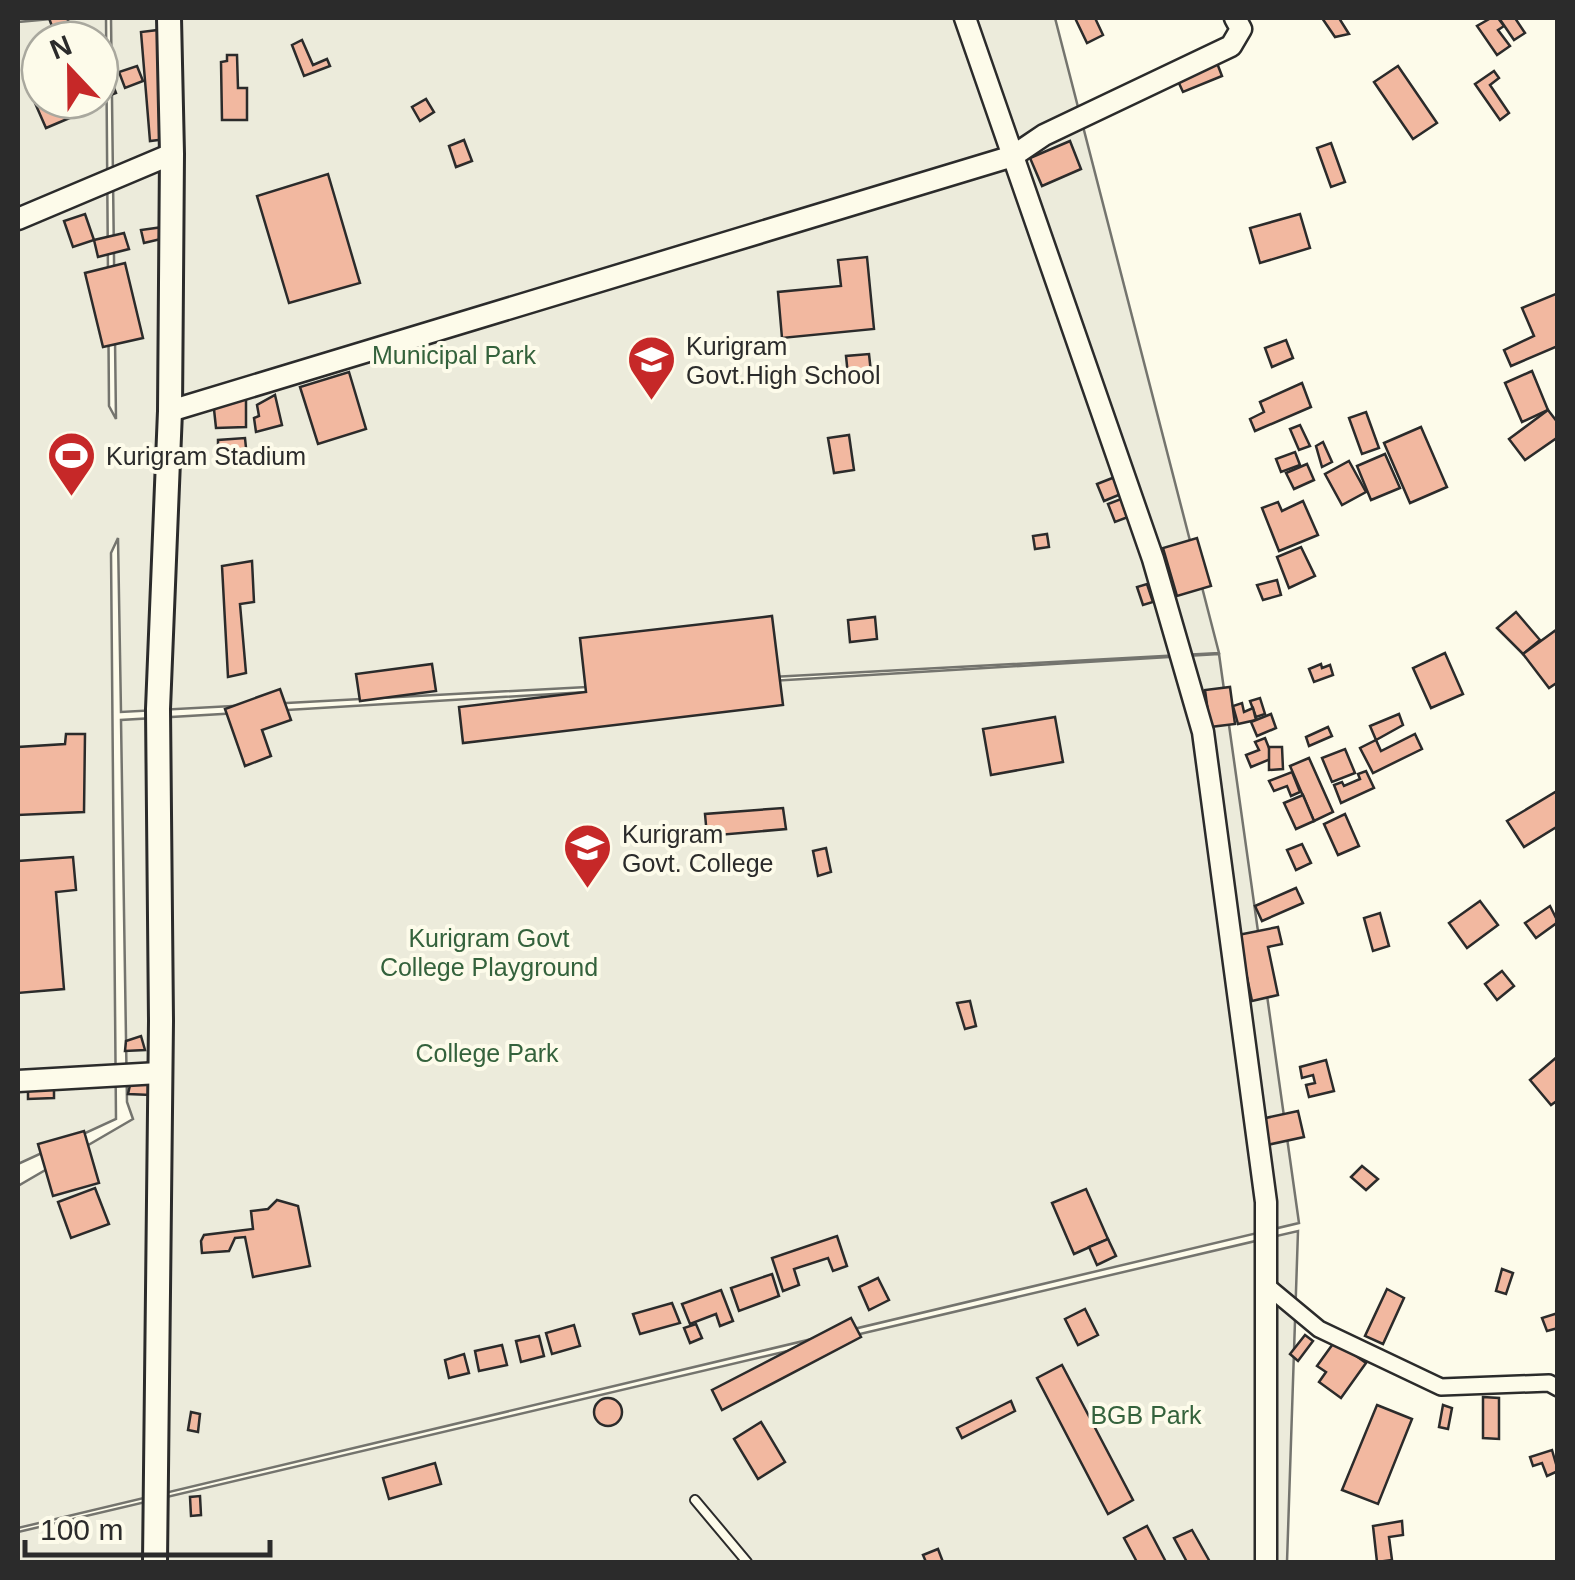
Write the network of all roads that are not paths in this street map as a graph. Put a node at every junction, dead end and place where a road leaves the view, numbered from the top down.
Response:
1 (169, 18) edge
2 (966, 18) edge
3 (1235, 18) edge
4 (172, 154) junction
5 (1012, 156) junction
6 (18, 218) edge
7 (170, 411) junction
8 (159, 1073) junction
9 (18, 1081) edge
10 (1266, 1285) junction
11 (1558, 1388) edge
12 (696, 1500) dead end
13 (155, 1562) edge
14 (746, 1562) edge
15 (1266, 1562) edge

1 - 4 main road
2 - 5 street
3 - 5 street
4 - 6 street
4 - 7 main road
5 - 7 street
5 - 10 street
7 - 8 main road
8 - 9 street
8 - 13 main road
10 - 11 street
10 - 15 street
12 - 14 lane

